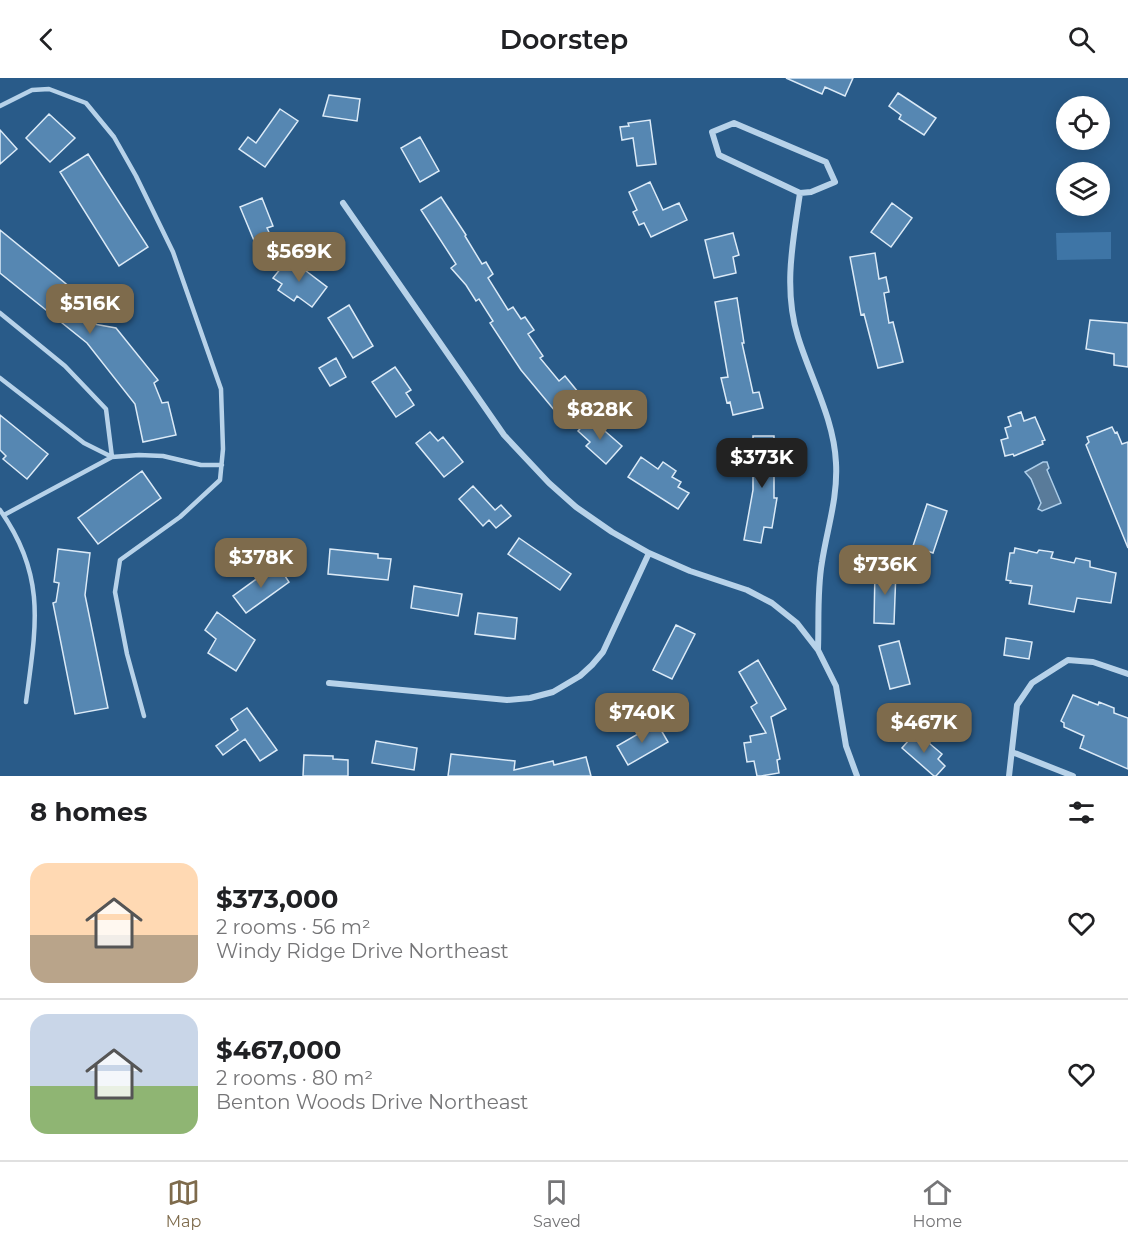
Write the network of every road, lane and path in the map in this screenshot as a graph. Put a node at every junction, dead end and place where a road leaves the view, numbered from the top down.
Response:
1 (0, 106) edge
2 (800, 193) junction
3 (343, 202) dead end
4 (0, 313) edge
5 (0, 378) edge
6 (112, 457) junction
7 (222, 465) junction
8 (2, 512) edge
9 (649, 553) junction
10 (818, 650) junction
11 (1128, 674) edge
12 (329, 683) dead end
13 (26, 702) dead end
14 (144, 716) dead end
15 (1012, 752) junction
16 (857, 776) edge
17 (1009, 776) edge
18 (1073, 776) edge

1 - 7 lane
2 - 2 street
2 - 10 street
3 - 9 street
4 - 6 lane
5 - 6 lane
6 - 7 lane
6 - 8 lane
7 - 14 lane
8 - 13 lane
9 - 10 street
9 - 12 street
10 - 16 street
11 - 15 street
15 - 17 street
15 - 18 street

